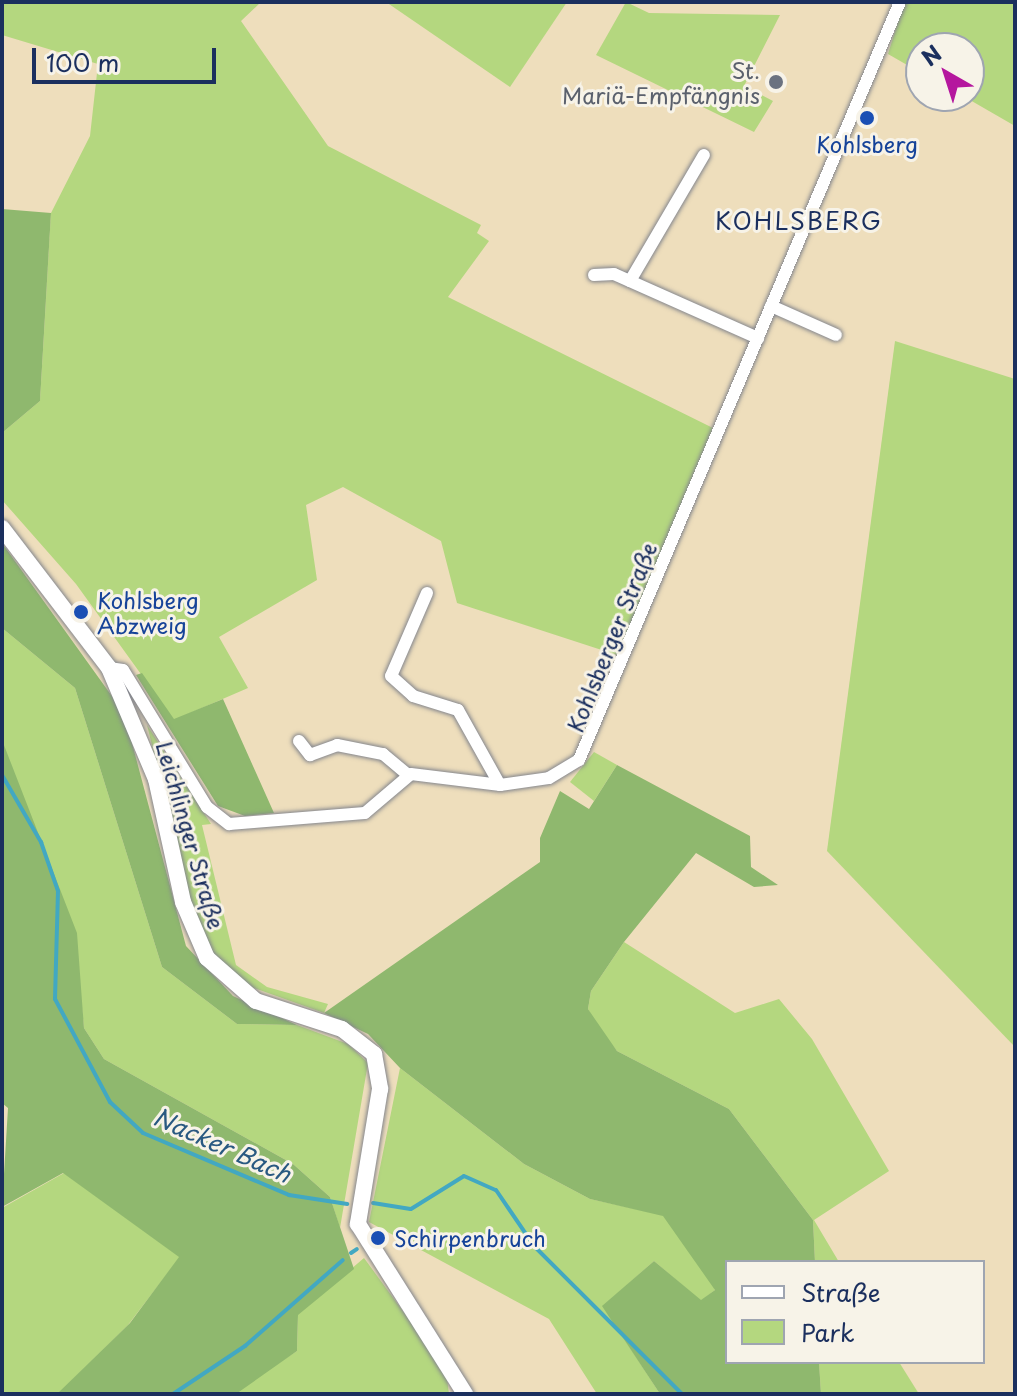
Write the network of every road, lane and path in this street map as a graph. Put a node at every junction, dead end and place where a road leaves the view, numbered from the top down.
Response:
1 (900, 2) edge
2 (704, 155) dead end
3 (594, 275) dead end
4 (630, 281) junction
5 (771, 306) junction
6 (836, 335) dead end
7 (758, 338) junction
8 (2, 528) edge
9 (427, 593) dead end
10 (109, 668) junction
11 (299, 741) dead end
12 (408, 775) junction
13 (500, 785) junction
14 (465, 1394) edge

1 - 5 street, Kohlsberger Straße
2 - 4 street
3 - 4 street
4 - 7 street
5 - 6 street
5 - 7 street, Kohlsberger Straße
7 - 13 street, Kohlsberger Straße
8 - 10 main road, Leichlinger Straße
9 - 13 street
10 - 12 street
10 - 14 main road, Leichlinger Straße
11 - 12 street
12 - 13 street, Kohlsberger Straße

